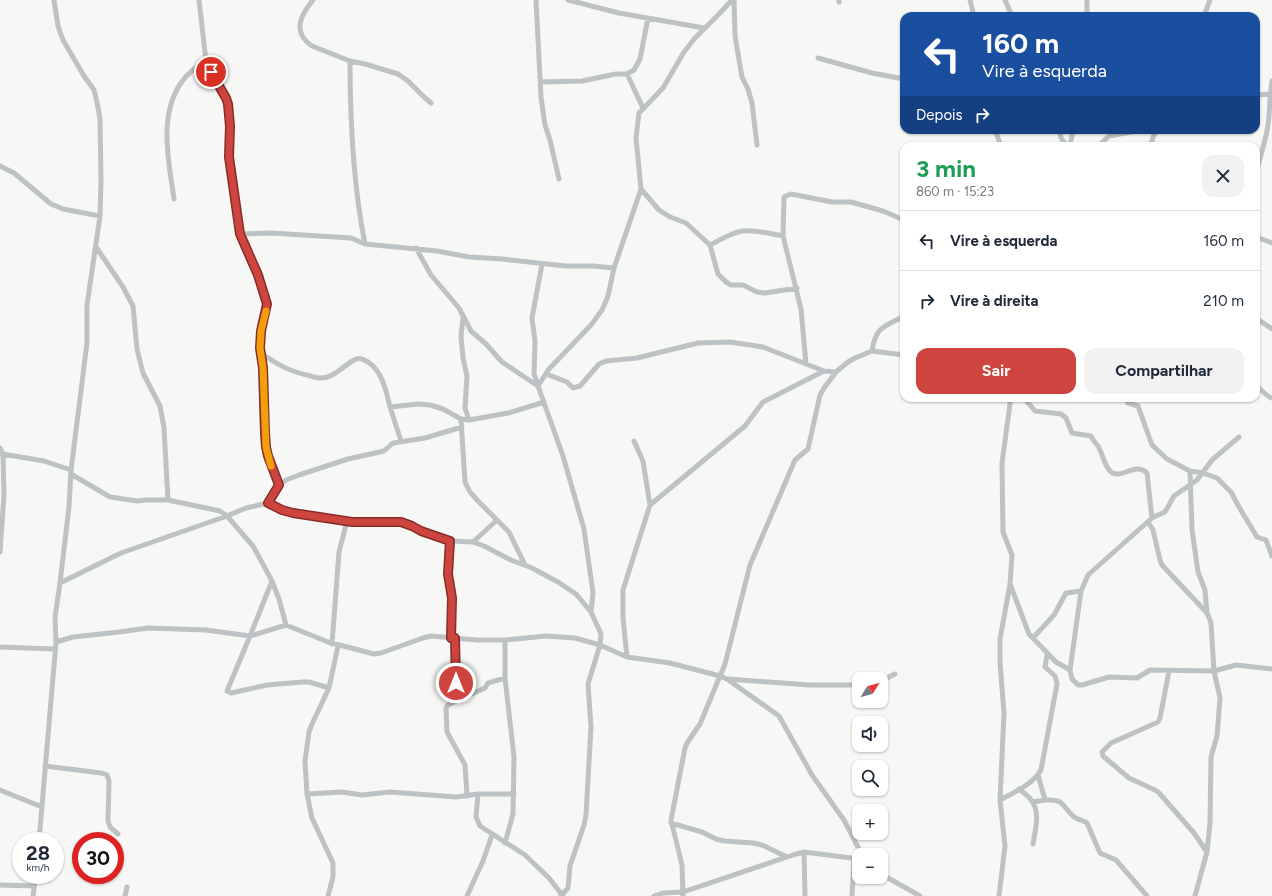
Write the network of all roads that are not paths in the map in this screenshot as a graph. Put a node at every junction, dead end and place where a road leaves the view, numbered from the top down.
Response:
1 (54, 0) edge
2 (199, 0) edge
3 (314, 0) edge
4 (536, 0) edge
5 (568, 0) edge
6 (733, 0) edge
7 (970, 0) edge
8 (1006, 0) edge
9 (1087, 0) edge
10 (1210, 0) edge
11 (973, 12) edge
12 (1010, 12) edge
13 (1087, 12) edge
14 (1206, 12) edge
15 (648, 18) junction
16 (704, 28) junction
17 (818, 58) dead end
18 (206, 61) junction
19 (350, 61) junction
20 (627, 74) junction
21 (900, 77) edge
22 (1272, 81) edge
23 (541, 82) junction
24 (1271, 94) edge
25 (1260, 95) edge
26 (431, 103) dead end
27 (643, 108) junction
28 (1060, 134) edge
29 (1120, 134) edge
30 (1061, 138) junction
31 (1061, 142) edge
32 (1065, 142) edge
33 (1102, 142) edge
34 (757, 145) dead end
35 (1260, 157) edge
36 (0, 166) edge
37 (559, 179) dead end
38 (641, 189) junction
39 (174, 199) dead end
40 (100, 216) junction
41 (900, 218) edge
42 (240, 234) junction
43 (783, 236) junction
44 (1260, 238) edge
45 (1272, 243) edge
46 (365, 244) junction
47 (710, 245) junction
48 (96, 247) junction
49 (416, 248) junction
50 (542, 264) junction
51 (614, 268) junction
52 (797, 288) junction
53 (463, 318) junction
54 (900, 318) edge
55 (1260, 321) edge
56 (1272, 329) edge
57 (872, 351) junction
58 (261, 353) junction
59 (900, 354) edge
60 (806, 364) junction
61 (824, 371) junction
62 (836, 372) junction
63 (546, 374) junction
64 (538, 386) junction
65 (1260, 389) edge
66 (1272, 398) edge
67 (544, 402) junction
68 (1010, 402) edge
69 (1027, 402) edge
70 (1128, 402) edge
71 (390, 407) junction
72 (461, 418) junction
73 (469, 420) junction
74 (462, 427) junction
75 (1239, 437) dead end
76 (401, 441) junction
77 (634, 441) dead end
78 (0, 448) edge
79 (2, 453) edge
80 (1190, 471) junction
81 (71, 472) junction
82 (1203, 473) junction
83 (279, 485) junction
84 (1191, 485) junction
85 (168, 500) junction
86 (268, 503) junction
87 (650, 505) junction
88 (227, 516) junction
89 (497, 520) junction
90 (1150, 520) junction
91 (346, 521) junction
92 (450, 541) junction
93 (473, 542) junction
94 (0, 552) edge
95 (1272, 556) edge
96 (525, 565) junction
97 (272, 581) junction
98 (60, 583) junction
99 (1010, 584) junction
100 (1081, 591) junction
101 (591, 612) junction
102 (1207, 613) junction
103 (286, 625) junction
104 (250, 636) junction
105 (453, 638) junction
106 (1033, 638) junction
107 (505, 640) junction
108 (56, 642) junction
109 (332, 644) junction
110 (600, 645) junction
111 (338, 646) junction
112 (0, 647) edge
113 (54, 649) junction
114 (1047, 655) junction
115 (627, 657) junction
116 (1272, 669) edge
117 (1070, 670) junction
118 (1169, 670) junction
119 (1214, 670) junction
120 (895, 674) dead end
121 (720, 676) junction
122 (505, 678) junction
123 (888, 678) edge
124 (727, 679) junction
125 (852, 686) edge
126 (329, 688) junction
127 (456, 701) junction
128 (45, 766) junction
129 (1038, 775) junction
130 (1019, 789) junction
131 (0, 790) edge
132 (307, 794) junction
133 (478, 794) junction
134 (514, 794) junction
135 (466, 796) junction
136 (1000, 800) junction
137 (1045, 800) junction
138 (1033, 802) junction
139 (42, 807) junction
140 (671, 823) junction
141 (40, 832) edge
142 (116, 832) edge
143 (492, 835) junction
144 (505, 843) junction
145 (1033, 844) dead end
146 (858, 848) edge
147 (804, 852) junction
148 (1207, 852) junction
149 (785, 856) junction
150 (852, 858) edge
151 (888, 878) edge
152 (853, 884) edge
153 (0, 885) edge
154 (34, 886) joint
155 (127, 887) dead end
156 (683, 894) edge
157 (562, 895) edge
158 (33, 896) edge
159 (125, 896) edge
160 (328, 896) edge
161 (467, 896) edge
162 (654, 896) edge
163 (804, 896) edge
164 (852, 896) edge
165 (920, 896) edge
166 (999, 896) edge
167 (1147, 896) edge
168 (1195, 896) edge

1 - 40 street
2 - 18 street
3 - 19 street
4 - 23 street
5 - 15 street
6 - 16 street
6 - 34 street
7 - 11 street
8 - 12 street
9 - 13 street
10 - 14 street
15 - 16 street
15 - 20 street
16 - 27 street
17 - 21 street
18 - 39 street
18 - 42 street
19 - 26 street
19 - 46 street
20 - 23 street
20 - 27 street
22 - 24 street
23 - 37 street
24 - 25 street
24 - 35 street
27 - 38 street
28 - 30 street
29 - 33 street
30 - 31 street
30 - 32 street
36 - 40 street
38 - 47 street
38 - 51 street
40 - 48 street
41 - 43 street
42 - 46 street
42 - 58 street
43 - 47 street
43 - 52 street
44 - 45 street
46 - 49 street
47 - 52 street
48 - 81 street
48 - 85 street
49 - 50 street
49 - 53 street
50 - 51 street
50 - 64 street
51 - 63 street
52 - 60 street
53 - 64 street
53 - 73 street
54 - 57 street
55 - 56 street
57 - 59 street
57 - 62 street
58 - 71 street
58 - 83 street
60 - 61 street
60 - 63 street
61 - 62 street
61 - 87 street
62 - 121 street
63 - 64 street
64 - 67 street
65 - 66 street
67 - 73 street
67 - 101 street
68 - 99 street
69 - 90 street
70 - 80 street
71 - 72 street
71 - 76 street
72 - 73 street
72 - 74 street
74 - 76 street
74 - 89 street
75 - 82 street
76 - 83 street
77 - 87 street
78 - 79 street
79 - 81 street
79 - 94 street
80 - 82 street
80 - 84 street
81 - 85 street
81 - 98 street
82 - 84 street
82 - 95 street
83 - 86 street
84 - 90 street
84 - 102 street
85 - 88 street
86 - 88 street
86 - 91 street
87 - 115 street
88 - 97 street
88 - 98 street
89 - 93 street
89 - 96 street
90 - 100 street
90 - 102 street
91 - 92 street
91 - 109 street
92 - 93 street
92 - 105 street
93 - 96 street
96 - 101 street
97 - 103 street
97 - 104 street
98 - 108 street
99 - 106 street
99 - 136 street
100 - 106 street
100 - 117 street
101 - 110 street
102 - 119 street
103 - 104 street
103 - 109 street
104 - 108 street
104 - 126 street
105 - 107 street
105 - 111 street
105 - 127 street
106 - 114 street
107 - 110 street
107 - 122 street
108 - 113 street
109 - 111 street
110 - 115 street
110 - 157 street
111 - 126 street
112 - 113 street
113 - 128 street
114 - 117 street
114 - 129 street
115 - 121 street
116 - 119 street
117 - 118 street
118 - 119 street
118 - 148 street
119 - 148 street
120 - 123 street
121 - 124 street
121 - 140 street
122 - 127 street
122 - 134 street
124 - 125 street
124 - 146 street
126 - 132 street
127 - 135 street
128 - 139 street
128 - 142 street
129 - 130 street
129 - 137 street
130 - 136 street
130 - 138 street
131 - 139 street
132 - 135 street
132 - 160 street
133 - 134 street
133 - 135 street
133 - 143 street
134 - 144 street
136 - 166 street
137 - 138 street
137 - 167 street
138 - 145 street
139 - 141 street
140 - 149 street
140 - 156 street
143 - 144 street
143 - 161 street
144 - 157 street
147 - 149 street
147 - 150 street
147 - 163 street
148 - 168 street
149 - 156 street
151 - 165 street
152 - 164 street
153 - 154 street
154 - 158 street
155 - 159 street
156 - 162 street

